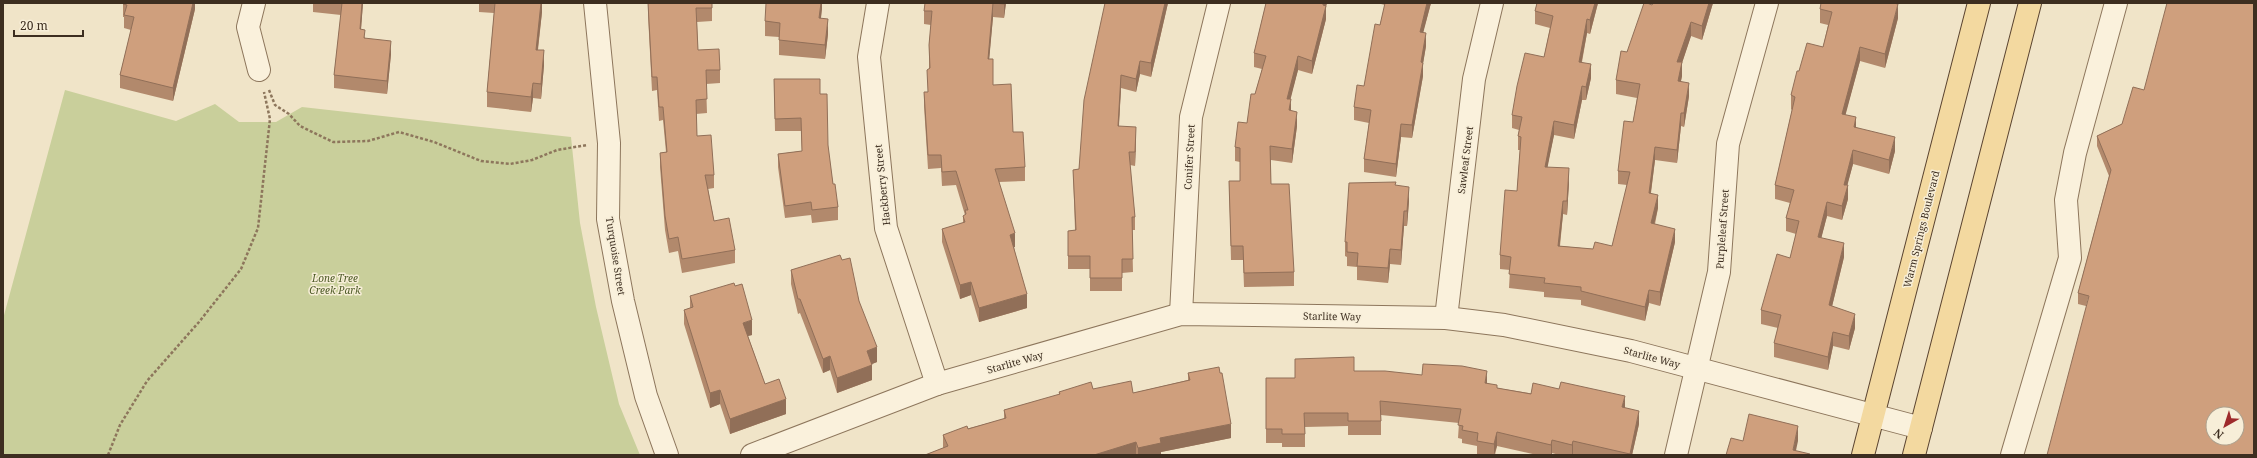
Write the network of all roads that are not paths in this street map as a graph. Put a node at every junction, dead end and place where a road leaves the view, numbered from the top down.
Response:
1 (254, 3) edge
2 (595, 3) edge
3 (878, 3) edge
4 (1219, 3) edge
5 (1492, 3) edge
6 (1767, 3) edge
7 (1979, 3) edge
8 (2030, 3) edge
9 (2116, 3) edge
10 (259, 70) road end
11 (1182, 314) junction
12 (1446, 318) junction
13 (1697, 370) junction
14 (938, 384) junction
15 (1873, 416) junction
16 (1921, 428) junction
17 (667, 455) edge
18 (752, 455) edge
19 (1676, 455) edge
20 (1863, 455) edge
21 (1914, 455) edge
22 (2012, 455) edge

1 - 10 street
2 - 17 street, Turquoise Street
3 - 14 street, Hackberry Street
4 - 11 street, Conifer Street
5 - 12 street, Sawleaf Street
6 - 13 street, Purpleleaf Street
7 - 15 main road, Warm Springs Boulevard
8 - 16 main road
9 - 22 street
11 - 12 street, Starlite Way
11 - 14 street, Starlite Way
12 - 13 street, Starlite Way
13 - 15 street, Starlite Way
13 - 19 street, Purpleleaf Street
14 - 18 street, Starlite Way
15 - 16 street, Starlite Way
15 - 20 main road, Warm Springs Boulevard
16 - 21 main road

